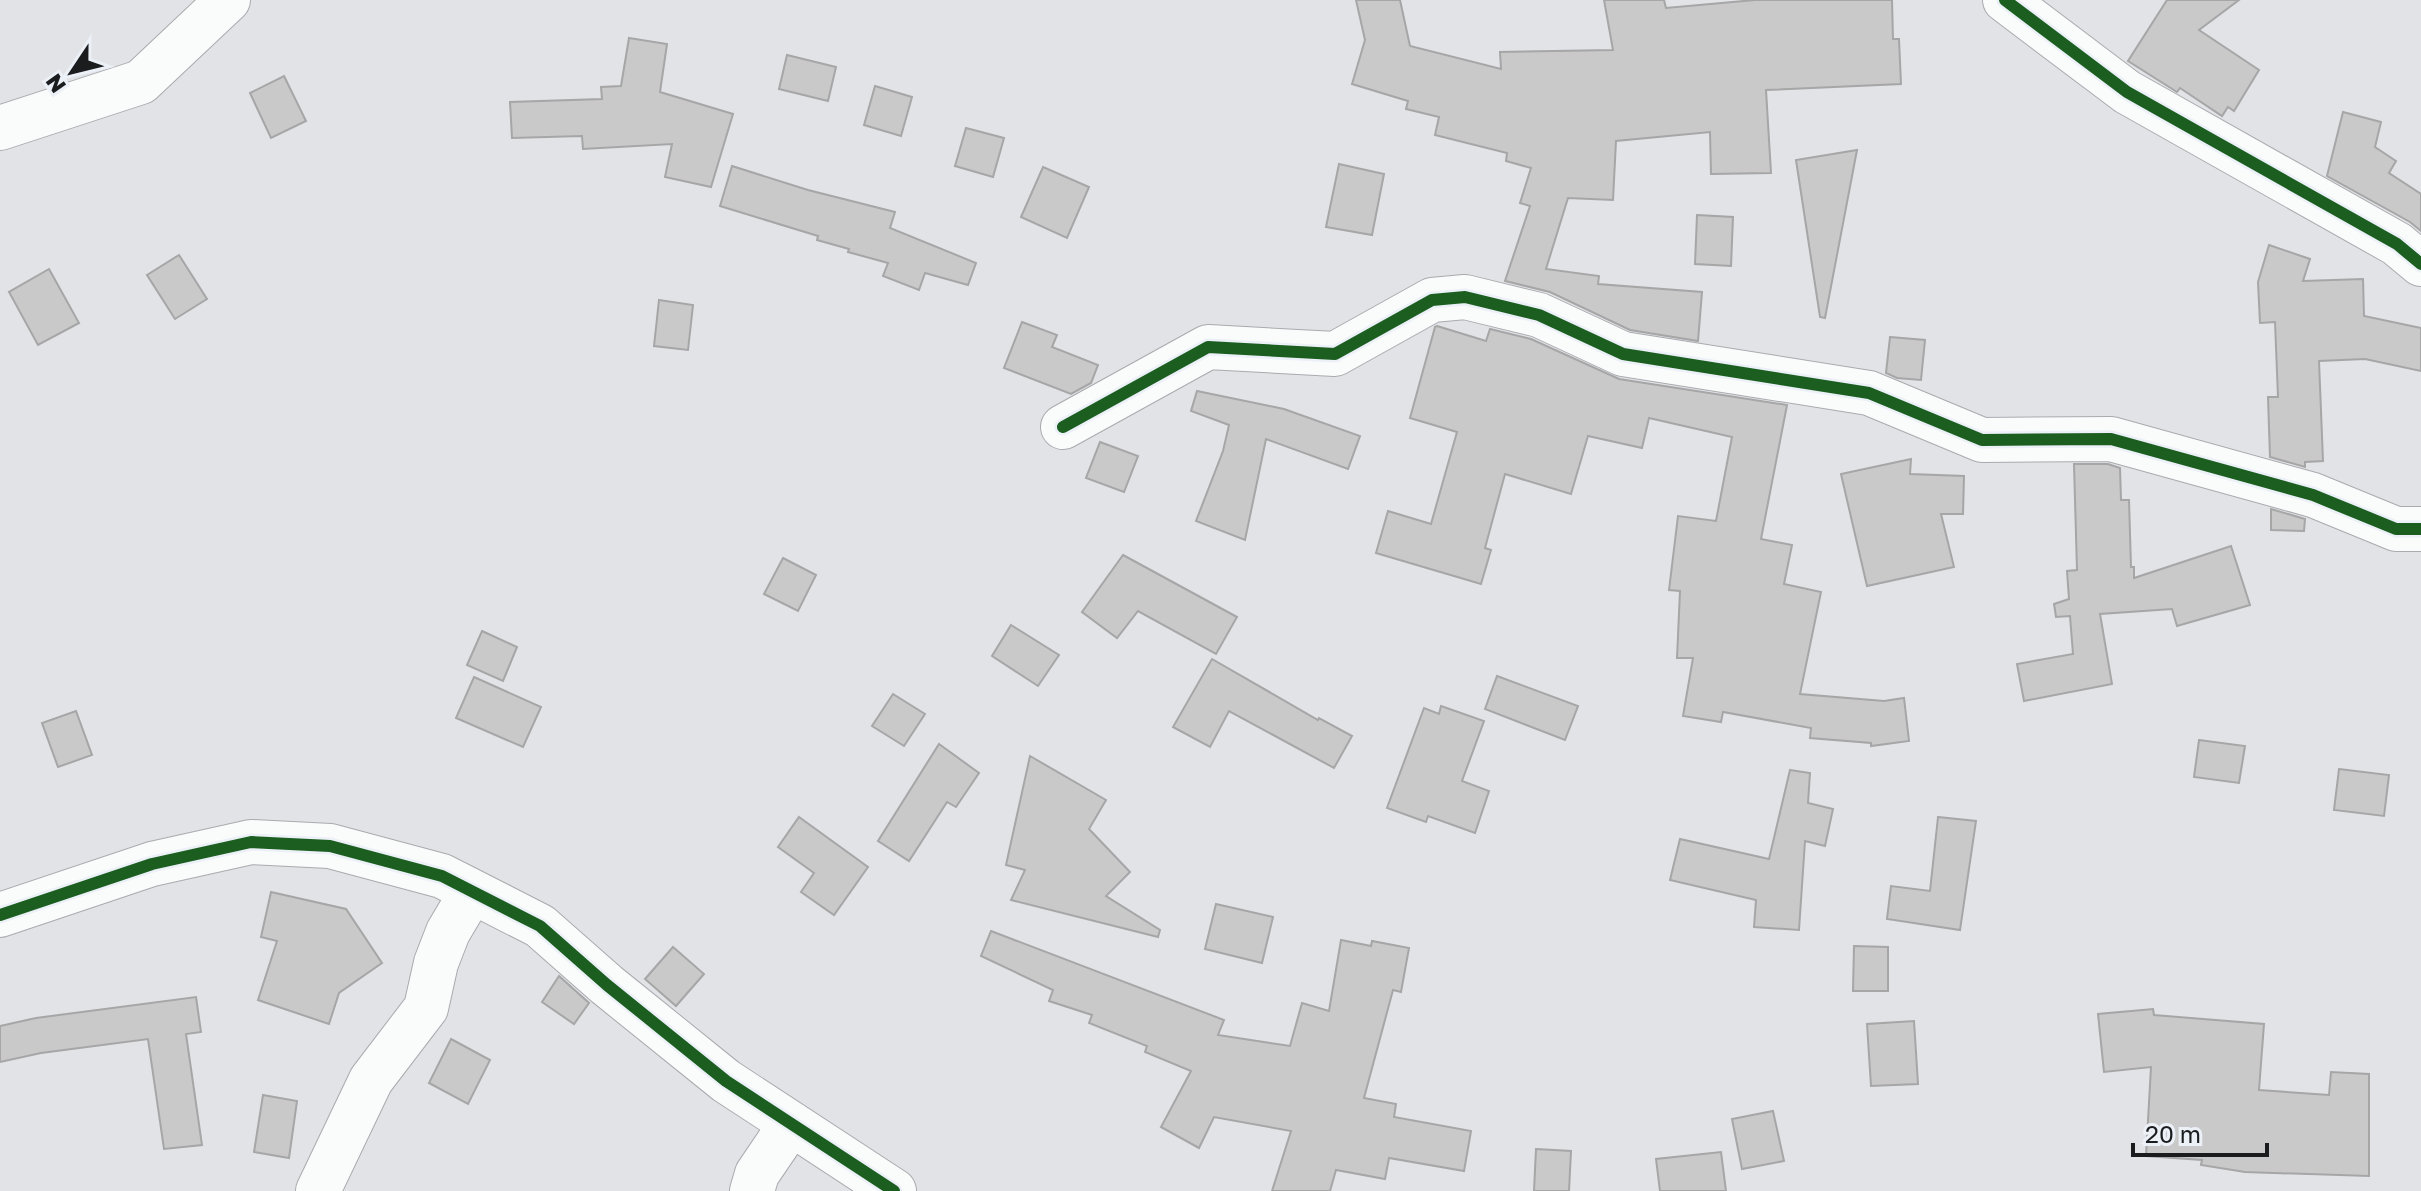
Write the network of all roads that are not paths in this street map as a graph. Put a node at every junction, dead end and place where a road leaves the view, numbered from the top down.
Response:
1 (228, 0) edge
2 (2005, 0) edge
3 (0, 128) edge
4 (2421, 264) edge
5 (1063, 427) dead end
6 (2421, 529) edge
7 (468, 890) junction
8 (0, 915) edge
9 (791, 1124) junction
10 (318, 1191) edge
11 (752, 1191) edge
12 (894, 1191) edge

1 - 3 street
2 - 4 street
5 - 6 street
7 - 8 street
7 - 9 street
7 - 10 street
9 - 11 street
9 - 12 street

